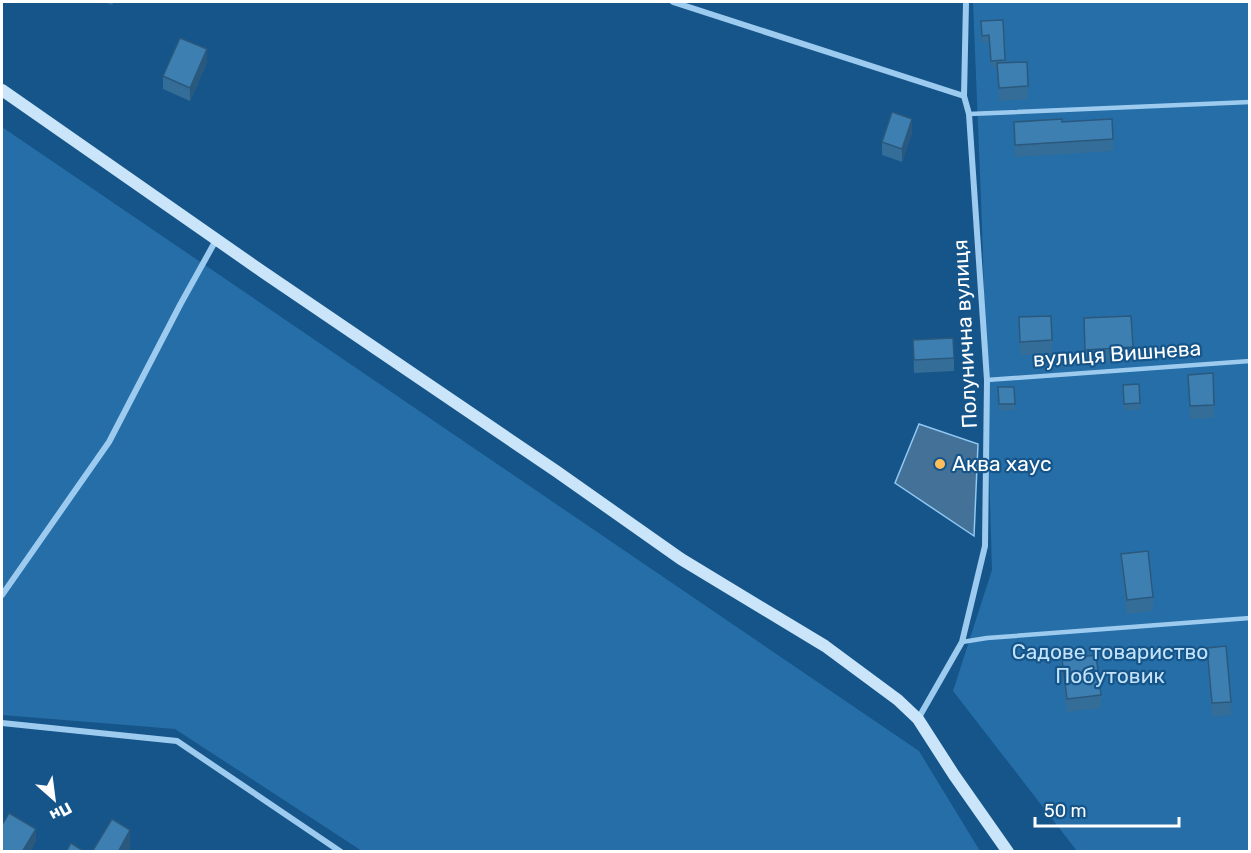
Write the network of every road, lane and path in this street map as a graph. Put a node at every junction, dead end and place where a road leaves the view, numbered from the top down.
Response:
1 (673, 2) edge
2 (966, 2) edge
3 (2, 90) edge
4 (964, 96) junction
5 (1250, 102) edge
6 (969, 114) junction
7 (216, 240) junction
8 (1250, 361) edge
9 (987, 380) junction
10 (2, 595) edge
11 (1250, 618) edge
12 (962, 642) junction
13 (918, 719) junction
14 (2, 723) edge
15 (341, 852) edge
16 (1008, 852) edge

1 - 4 street
2 - 4 street, Полунична вулиця
3 - 7 main road
4 - 6 street, Полунична вулиця
5 - 6 lane
6 - 9 street, Полунична вулиця
7 - 10 street
7 - 13 main road
8 - 9 lane, вулиця Вишнева
9 - 12 street, Полунична вулиця
11 - 12 lane
12 - 13 street, Полунична вулиця
13 - 16 main road
14 - 15 street

